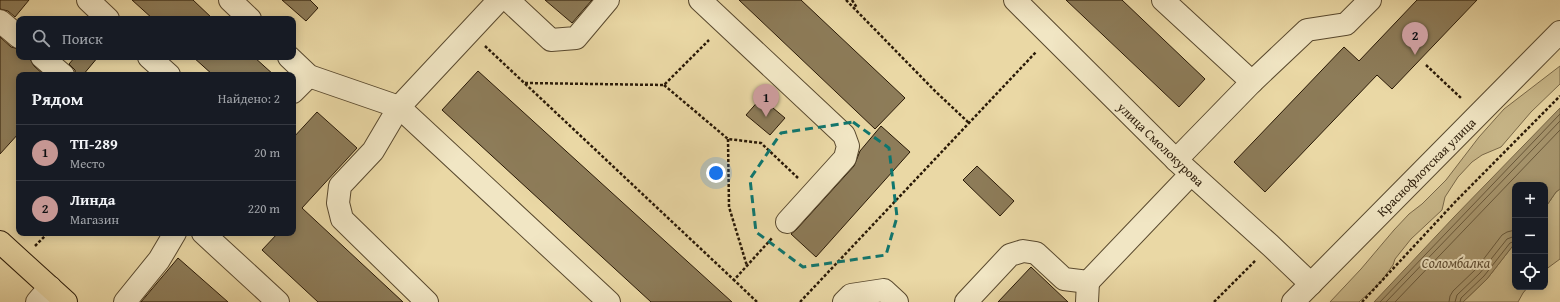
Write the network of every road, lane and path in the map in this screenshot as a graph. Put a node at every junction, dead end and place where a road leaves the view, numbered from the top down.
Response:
1 (88, 0) edge
2 (230, 0) edge
3 (500, 0) edge
4 (508, 0) edge
5 (608, 0) edge
6 (700, 0) edge
7 (846, 0) edge
8 (852, 0) edge
9 (1015, 0) edge
10 (1163, 0) edge
11 (1370, 0) edge
12 (858, 10) junction
13 (105, 16) edge
14 (247, 16) edge
15 (0, 21) edge
16 (725, 24) junction
17 (470, 31) junction
18 (1560, 32) edge
19 (16, 34) edge
20 (1052, 35) junction
21 (46, 60) edge
22 (152, 60) edge
23 (292, 60) edge
24 (1426, 65) dead end
25 (60, 72) edge
26 (166, 72) edge
27 (309, 76) junction
28 (1252, 82) junction
29 (525, 83) junction
30 (664, 85) junction
31 (296, 89) edge
32 (1560, 96) edge
33 (1466, 102) dead end
34 (399, 107) junction
35 (969, 123) junction
36 (728, 139) junction
37 (1184, 167) junction
38 (813, 193) junction
39 (787, 222) joint
40 (45, 236) edge
41 (173, 236) edge
42 (206, 236) edge
43 (0, 242) edge
44 (1270, 245) junction
45 (33, 248) dead end
46 (747, 266) junction
47 (734, 280) junction
48 (1311, 284) junction
49 (1088, 292) edge
50 (43, 295) edge
51 (66, 302) edge
52 (124, 302) edge
53 (278, 302) edge
54 (427, 302) edge
55 (609, 302) edge
56 (757, 302) edge
57 (800, 302) edge
58 (844, 302) edge
59 (897, 302) edge
60 (966, 302) edge
61 (1214, 302) edge
62 (1293, 302) edge
63 (1362, 302) edge

1 - 13 street
2 - 14 street
3 - 17 street
4 - 5 street
6 - 16 street
7 - 12 path
8 - 12 path
9 - 20 street, улица Смолокурова
10 - 28 street
11 - 28 street
12 - 35 path
15 - 19 street
16 - 30 path
16 - 38 street
17 - 29 path
17 - 34 street
18 - 48 street, Краснофлотская улица
20 - 35 path
20 - 37 street, улица Смолокурова
21 - 25 street
22 - 26 street
23 - 27 street
24 - 33 path
27 - 31 street
27 - 34 street
28 - 37 street
29 - 30 path
29 - 47 path
30 - 36 path
32 - 63 path
34 - 54 street
34 - 55 street
35 - 57 path
36 - 38 path
36 - 46 path
37 - 44 street, улица Смолокурова
37 - 49 street
38 - 39 street
39 - 46 path
40 - 45 path
41 - 52 street
42 - 53 street
43 - 50 main road
44 - 48 street, улица Смолокурова
44 - 61 path
46 - 47 path
47 - 56 path
48 - 62 street, Краснофлотская улица
49 - 60 street
50 - 51 main road
58 - 59 street

